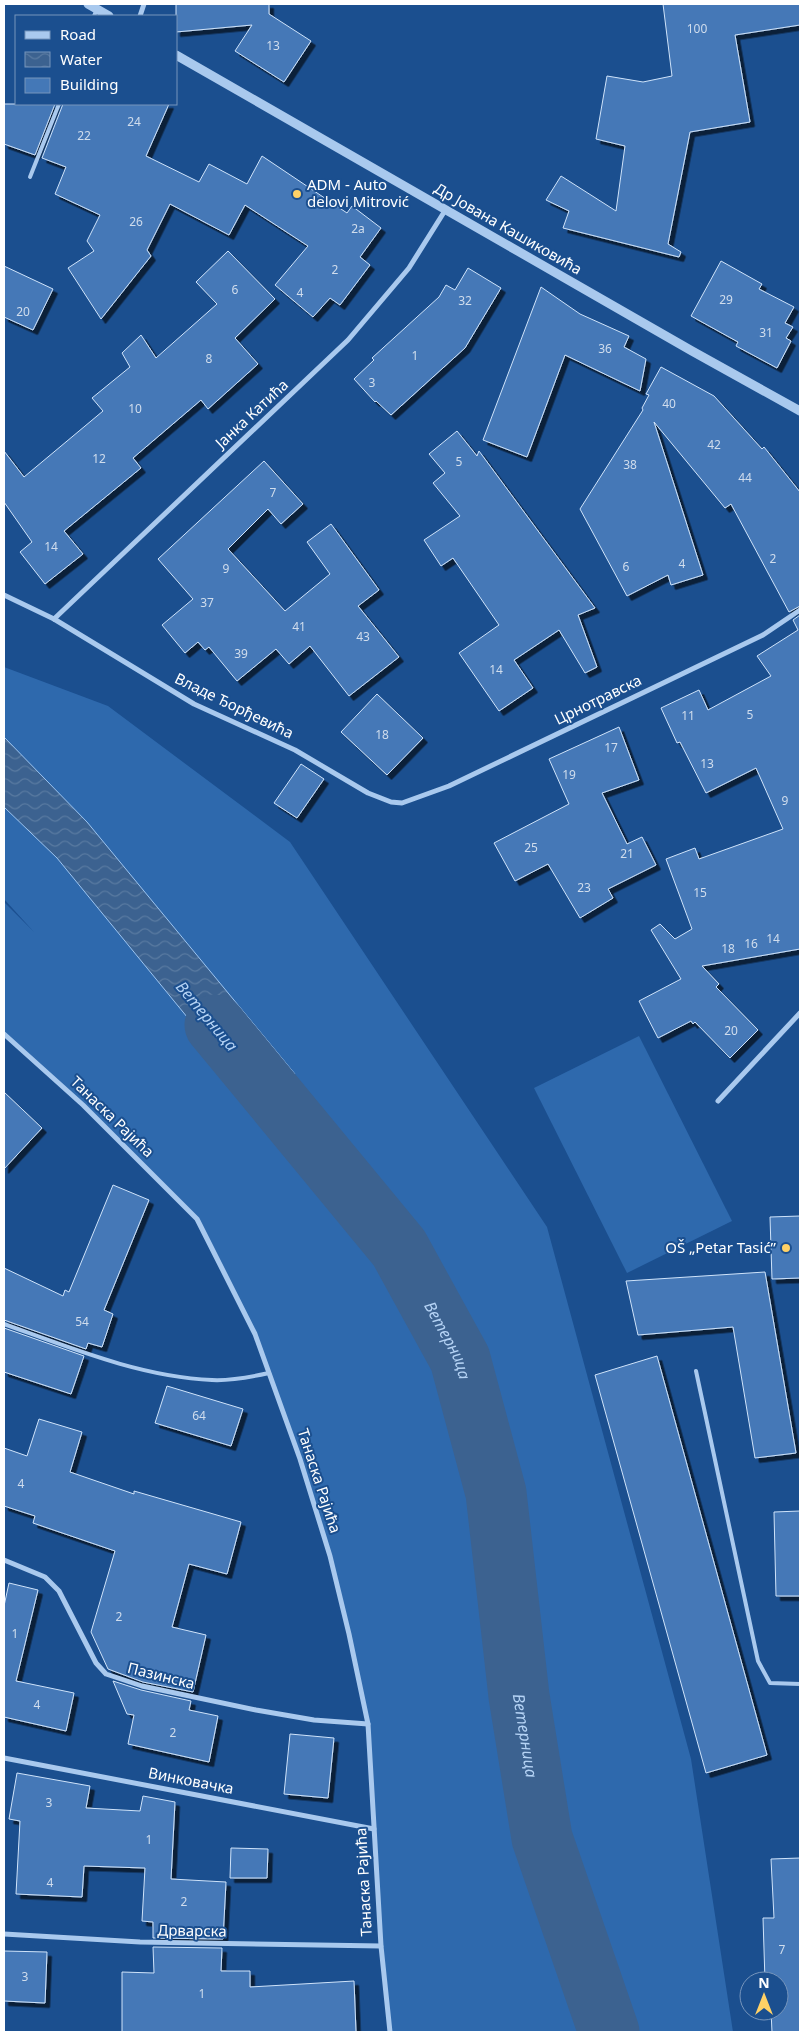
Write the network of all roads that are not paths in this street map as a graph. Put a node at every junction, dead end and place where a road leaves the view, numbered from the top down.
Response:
1 (88, 4) edge
2 (96, 13) edge
3 (178, 56) edge
4 (59, 105) edge
5 (30, 178) dead end
6 (446, 209) junction
7 (800, 411) edge
8 (4, 595) edge
9 (800, 610) edge
10 (54, 619) junction
11 (402, 803) joint
12 (800, 1013) edge
13 (4, 1034) edge
14 (718, 1101) dead end
15 (4, 1324) edge
16 (696, 1371) dead end
17 (269, 1373) junction
18 (4, 1560) edge
19 (800, 1684) edge
20 (368, 1724) junction
21 (4, 1758) edge
22 (374, 1829) junction
23 (4, 1934) edge
24 (381, 1946) junction
25 (390, 2032) edge

1 - 2 street
3 - 6 street, Др Јована Кашиковића
4 - 5 lane
6 - 7 street, Др Јована Кашиковића
6 - 10 street, Јанка Катића
8 - 10 street, Владе Ђорђевића
9 - 11 street, Црнотравска
10 - 11 street, Владе Ђорђевића
12 - 14 street
13 - 17 street, Танаска Рајића
15 - 17 lane
16 - 19 lane
17 - 20 street, Танаска Рајића
18 - 20 street, Пазинска
20 - 22 street, Танаска Рајића
21 - 22 street, Винковачка
22 - 24 street, Танаска Рајића
23 - 24 street, Дрварска
24 - 25 street, Танаска Рајића

